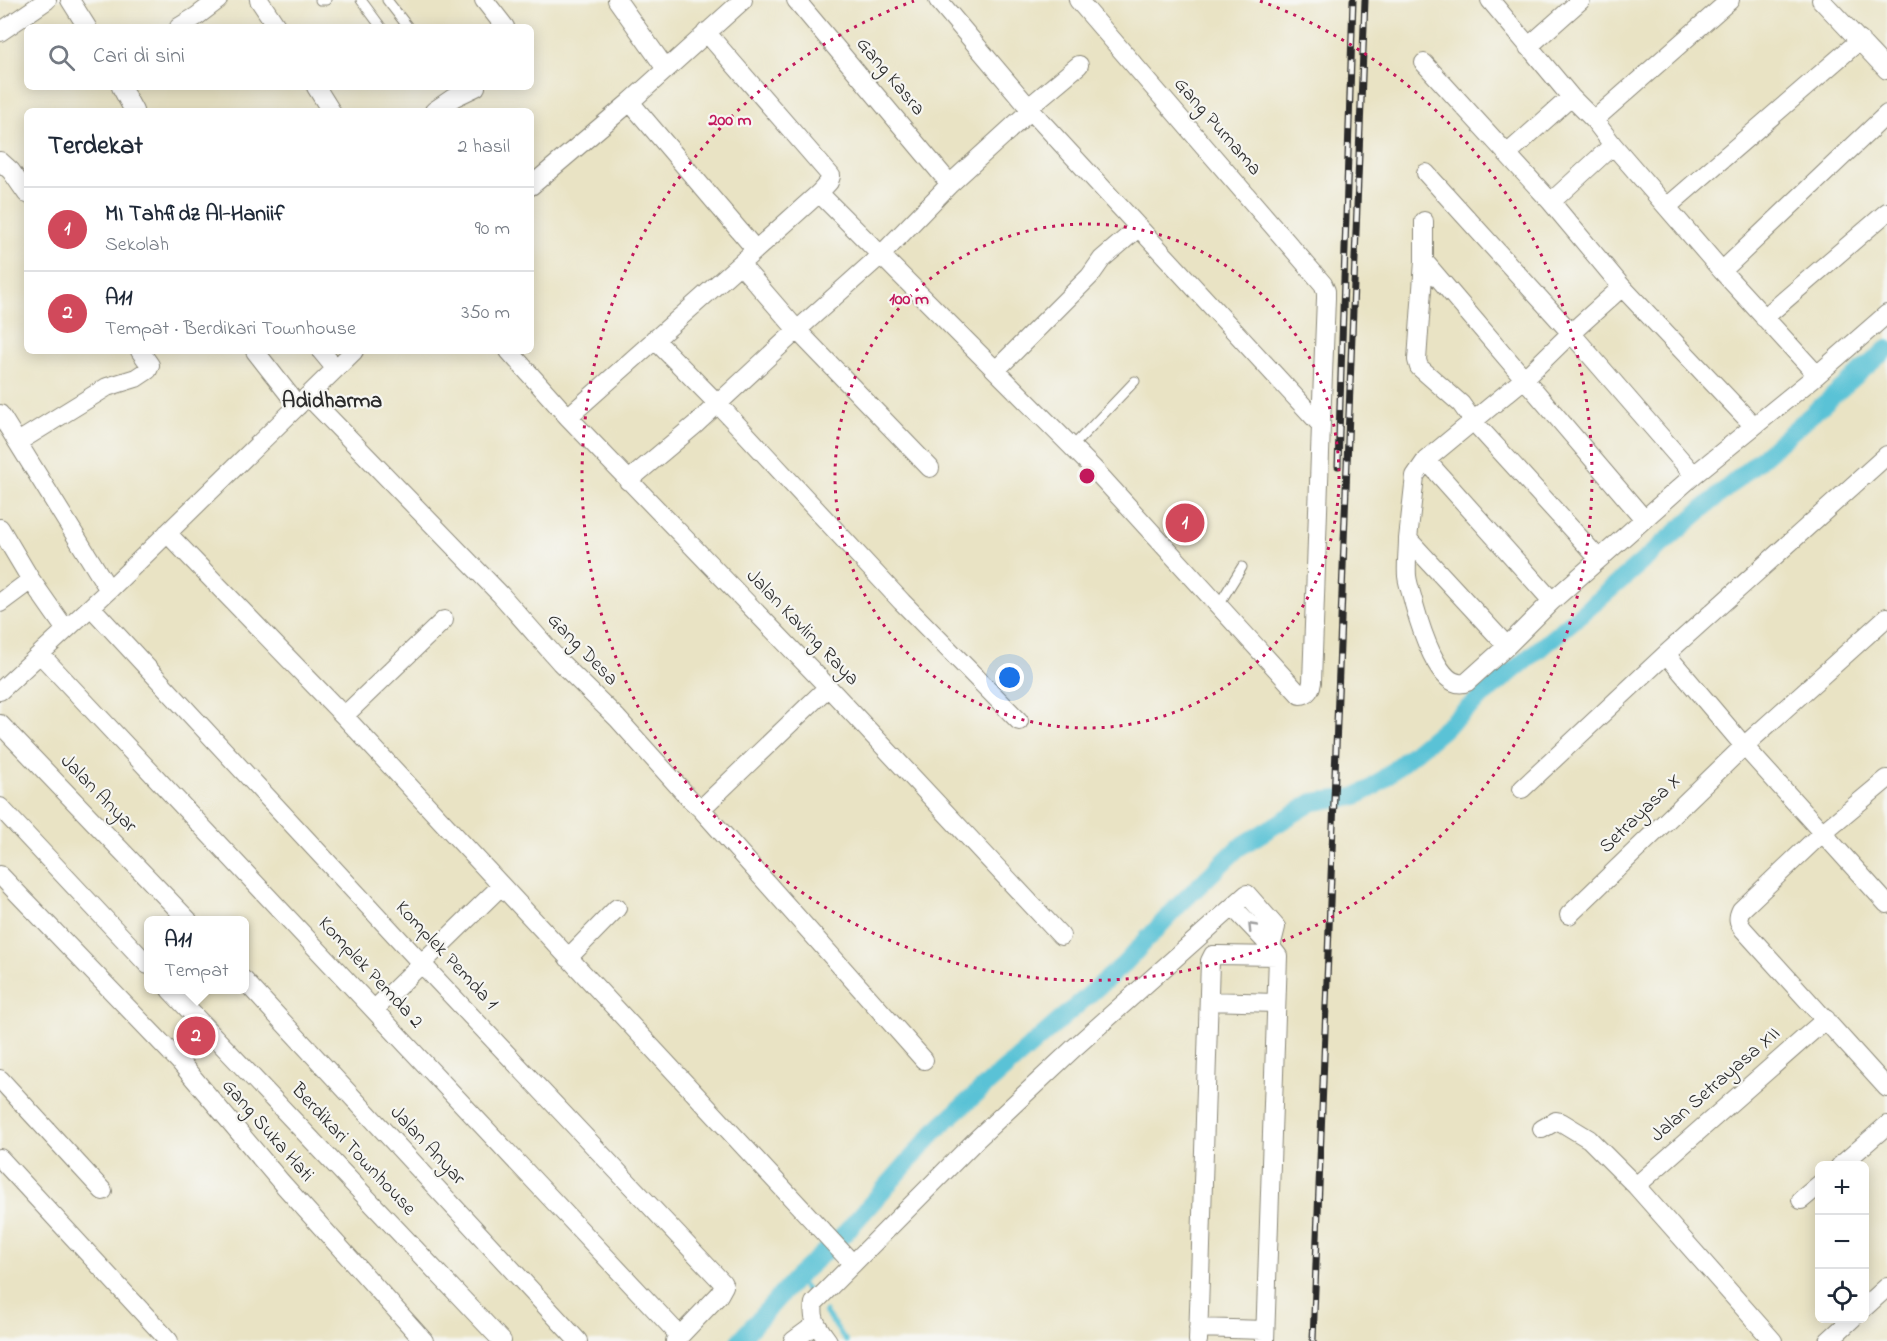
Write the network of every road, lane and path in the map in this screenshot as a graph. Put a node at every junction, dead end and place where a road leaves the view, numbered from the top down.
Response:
1 (47, 0) edge
2 (70, 0) edge
3 (218, 0) edge
4 (259, 0) edge
5 (320, 0) edge
6 (326, 0) edge
7 (361, 0) edge
8 (387, 0) edge
9 (484, 0) edge
10 (617, 0) edge
11 (796, 0) edge
12 (1078, 0) edge
13 (1490, 0) edge
14 (1581, 0) edge
15 (1730, 0) edge
16 (1821, 0) edge
17 (940, 1) edge
18 (734, 3) edge
19 (85, 24) edge
20 (184, 24) edge
21 (275, 24) edge
22 (379, 24) edge
23 (406, 24) edge
24 (503, 24) edge
25 (0, 32) edge
26 (706, 32) junction
27 (1860, 40) junction
28 (1528, 47) junction
29 (1424, 63) dead end
30 (1079, 65) dead end
31 (666, 69) junction
32 (1887, 70) edge
33 (123, 90) edge
34 (318, 90) edge
35 (470, 90) edge
36 (1571, 97) junction
37 (630, 102) junction
38 (132, 108) edge
39 (329, 108) edge
40 (439, 108) edge
41 (1030, 108) junction
42 (1887, 114) edge
43 (1594, 120) junction
44 (1612, 145) junction
45 (1507, 154) junction
46 (0, 161) edge
47 (1426, 173) dead end
48 (534, 183) edge
49 (950, 184) junction
50 (24, 190) edge
51 (819, 193) junction
52 (1551, 202) junction
53 (1667, 207) junction
54 (1887, 212) edge
55 (1425, 221) dead end
56 (1138, 228) junction
57 (755, 249) junction
58 (881, 255) junction
59 (1425, 261) junction
60 (740, 264) junction
61 (1722, 271) junction
62 (1622, 286) junction
63 (1887, 314) edge
64 (1764, 318) junction
65 (797, 330) junction
66 (1571, 333) junction
67 (654, 339) junction
68 (142, 354) edge
69 (258, 354) edge
70 (323, 354) edge
71 (351, 354) edge
72 (512, 354) edge
73 (335, 368) junction
74 (996, 370) junction
75 (1817, 375) junction
76 (1524, 379) junction
77 (1135, 381) dead end
78 (303, 401) junction
79 (718, 404) junction
80 (0, 414) edge
81 (568, 417) junction
82 (1473, 421) junction
83 (1321, 425) junction
84 (1754, 425) junction
85 (18, 442) junction
86 (1072, 447) junction
87 (1887, 455) edge
88 (1426, 460) junction
89 (930, 468) dead end
90 (1694, 475) junction
91 (628, 481) junction
92 (1644, 519) junction
93 (0, 528) edge
94 (167, 533) junction
95 (1408, 539) junction
96 (1599, 559) junction
97 (1242, 567) dead end
98 (31, 580) junction
99 (109, 590) junction
100 (1552, 601) junction
101 (0, 603) edge
102 (1218, 606) junction
103 (91, 607) junction
104 (1887, 617) edge
105 (444, 620) dead end
106 (66, 630) junction
107 (1507, 646) junction
108 (40, 654) junction
109 (1666, 654) junction
110 (828, 687) junction
111 (0, 691) edge
112 (344, 716) junction
113 (1019, 721) dead end
114 (0, 724) edge
115 (1744, 746) junction
116 (1887, 779) edge
117 (1522, 789) dead end
118 (0, 807) edge
119 (701, 809) junction
120 (1822, 833) junction
121 (0, 875) edge
122 (501, 886) junction
123 (1887, 904) edge
124 (1233, 907) junction
125 (617, 908) dead end
126 (1569, 915) dead end
127 (183, 916) edge
128 (1061, 936) dead end
129 (1274, 952) junction
130 (568, 958) junction
131 (144, 962) edge
132 (421, 963) junction
133 (249, 985) edge
134 (174, 994) edge
135 (1209, 1001) junction
136 (1276, 1003) junction
137 (374, 1010) junction
138 (1826, 1019) junction
139 (924, 1060) dead end
140 (0, 1079) edge
141 (1887, 1088) edge
142 (1887, 1125) edge
143 (1542, 1129) dead end
144 (0, 1158) edge
145 (1846, 1161) edge
146 (1636, 1186) junction
147 (1815, 1188) edge
148 (103, 1191) dead end
149 (1801, 1200) dead end
150 (853, 1264) junction
151 (1887, 1287) edge
152 (1869, 1303) edge
153 (1848, 1323) edge
154 (816, 1324) junction
155 (674, 1333) edge
156 (1198, 1334) edge
157 (1265, 1335) edge
158 (169, 1341) edge
159 (424, 1341) edge
160 (502, 1341) edge
161 (578, 1341) edge
162 (793, 1341) edge
163 (828, 1341) edge
164 (1773, 1341) edge
165 (1828, 1341) edge

1 - 25 street
2 - 19 street
3 - 20 street
4 - 21 street
5 - 6 lane
7 - 22 lane
8 - 23 lane
9 - 24 street
10 - 31 street
11 - 49 street, Gang Kasra
12 - 83 street, Gang Purnama
13 - 28 street
14 - 28 street
15 - 43 street
16 - 27 street
17 - 41 street
18 - 26 street
26 - 31 street
26 - 51 street
27 - 32 street
27 - 53 street
28 - 36 street
29 - 45 street
30 - 41 street
31 - 37 street
33 - 38 street
34 - 39 street
35 - 40 street
36 - 43 street
36 - 45 street
37 - 48 street
37 - 57 street
41 - 49 street
41 - 56 street
42 - 61 street
43 - 44 street
44 - 52 street
44 - 53 street
45 - 52 street
46 - 50 street
47 - 66 street
49 - 58 street
51 - 57 street
51 - 58 street
52 - 62 street
53 - 61 street
54 - 64 street
55 - 59 street
56 - 74 street
56 - 83 street
57 - 60 street
58 - 65 street
58 - 74 street
59 - 76 street
59 - 82 street
60 - 65 street
60 - 67 street
61 - 64 street
62 - 66 street
62 - 84 street
63 - 75 street
64 - 75 street
65 - 79 street
65 - 89 street
66 - 76 street
66 - 90 street
67 - 79 street
67 - 81 street
68 - 85 street
69 - 78 street, Gang Desa
70 - 73 street
71 - 73 street
72 - 81 street, Jalan Kavling Raya
73 - 78 street
74 - 86 street
75 - 84 street
76 - 82 street
76 - 92 street
77 - 86 lane
78 - 94 street
78 - 119 street, Gang Desa
79 - 91 street
79 - 113 street
80 - 85 street
81 - 91 street, Jalan Kavling Raya
82 - 88 street
82 - 96 street
83 - 102 street
84 - 90 street
85 - 99 street
86 - 102 street
87 - 109 street
88 - 95 street
88 - 100 street
90 - 92 street
91 - 110 street, Jalan Kavling Raya
92 - 96 street
93 - 98 street
94 - 99 street
94 - 112 street
95 - 107 street
95 - 107 street
96 - 100 street
97 - 102 lane
98 - 101 street
98 - 106 street
99 - 103 street
100 - 107 street
103 - 106 street
103 - 132 street, Komplek Pemda 1
104 - 115 street, Setrayasa X
105 - 112 street
106 - 108 street
108 - 111 street
108 - 137 street, Komplek Pemda 2
109 - 115 street
109 - 117 street
110 - 119 street
110 - 128 street, Jalan Kavling Raya
112 - 122 street
114 - 127 street, Jalan Anyar
115 - 120 street
115 - 126 street, Setrayasa X
116 - 120 street
118 - 131 street
119 - 139 street, Gang Desa
120 - 123 street
120 - 138 street
121 - 159 street, Gang Suka Hati
122 - 130 street
122 - 132 street
129 -> 124 street
124 - 129 street
124 - 150 street
125 - 130 street
129 - 135 street
129 - 136 street
130 - 150 street
132 - 137 street
132 - 155 street, Komplek Pemda 1
133 - 161 street, Jalan Anyar
134 - 160 street, Berdikari Townhouse
135 - 136 street
135 - 156 street
136 - 157 street
137 - 155 street, Komplek Pemda 2
138 - 141 street
138 - 146 street, Jalan Setrayasa XII
140 - 148 street
142 - 145 street
143 - 146 street
144 - 158 street
146 - 164 street
147 - 149 street
150 - 154 street
151 - 152 street
153 - 165 street
154 - 162 street
154 - 163 street
156 - 157 street

